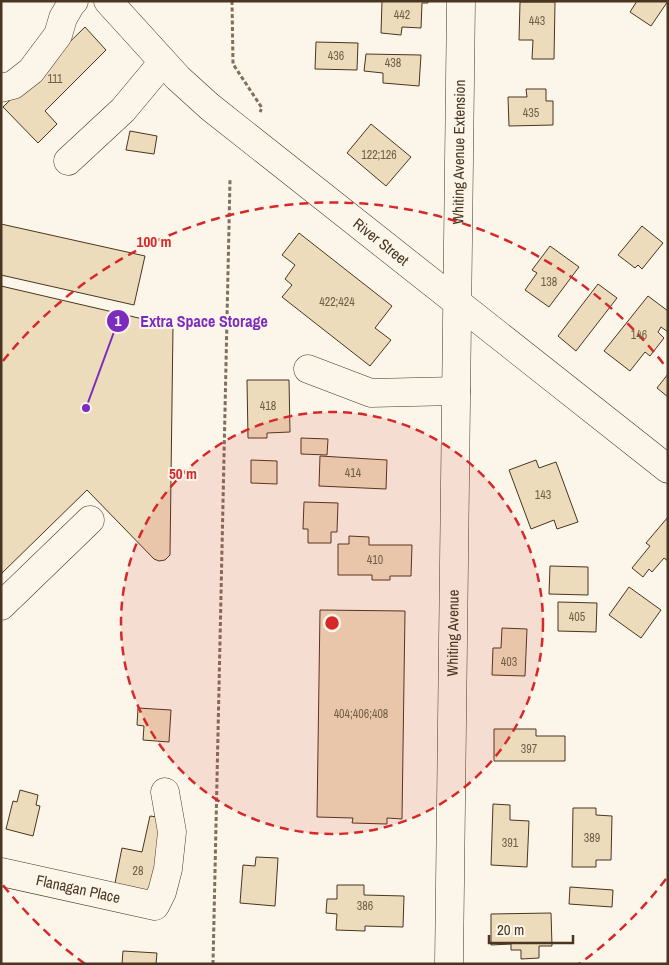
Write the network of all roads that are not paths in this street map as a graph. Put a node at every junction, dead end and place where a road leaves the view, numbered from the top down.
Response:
1 (108, 1) edge
2 (461, 1) edge
3 (62, 7) edge
4 (163, 62) junction
5 (1, 88) edge
6 (68, 161) dead end
7 (457, 303) junction
8 (308, 369) dead end
9 (456, 391) junction
10 (668, 468) edge
11 (90, 520) dead end
12 (1, 606) edge
13 (165, 792) dead end
14 (1, 872) edge
15 (448, 964) edge

1 - 4 street, River Street
2 - 7 street, Whiting Avenue Extension
3 - 5 street
4 - 6 street
4 - 7 street, River Street
7 - 9 street, Whiting Avenue
7 - 10 street, River Street
8 - 9 street
9 - 15 street, Whiting Avenue
11 - 12 street
13 - 14 street, Flanagan Place

